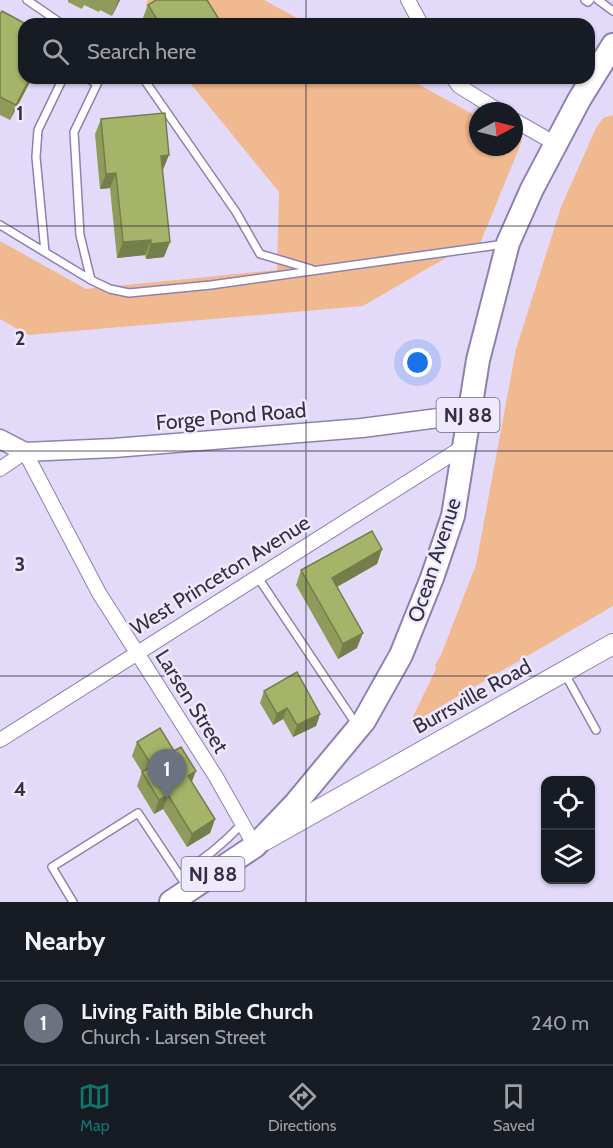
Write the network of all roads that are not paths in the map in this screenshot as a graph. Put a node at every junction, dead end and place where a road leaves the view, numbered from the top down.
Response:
1 (27, 0) edge
2 (408, 0) edge
3 (598, 0) edge
4 (613, 11) edge
5 (53, 18) edge
6 (418, 18) edge
7 (613, 45) edge
8 (595, 74) edge
9 (60, 84) edge
10 (98, 84) edge
11 (147, 84) edge
12 (458, 84) edge
13 (589, 84) edge
14 (485, 102) edge
15 (523, 125) edge
16 (556, 144) junction
17 (0, 225) edge
18 (508, 243) junction
19 (45, 252) junction
20 (313, 269) junction
21 (91, 280) junction
22 (469, 414) junction
23 (0, 439) edge
24 (464, 447) junction
25 (25, 452) junction
26 (0, 469) edge
27 (257, 576) junction
28 (613, 644) edge
29 (137, 652) junction
30 (564, 672) junction
31 (359, 728) junction
32 (596, 730) dead end
33 (0, 740) edge
34 (316, 779) junction
35 (354, 790) junction
36 (242, 823) junction
37 (255, 846) junction
38 (180, 889) edge
39 (73, 902) edge

1 - 5 lane
2 - 6 street
3 - 4 lane
7 - 8 main road, Ocean Avenue / NJ 88
9 - 19 lane
10 - 21 lane
11 - 20 lane
12 - 14 street
13 - 16 main road, Ocean Avenue / NJ 88
15 - 16 street
16 - 18 main road, Ocean Avenue / NJ 88
17 - 19 lane
18 - 20 lane
18 - 22 main road, Ocean Avenue / NJ 88
19 - 21 lane
20 - 21 lane
22 - 24 main road, Ocean Avenue / NJ 88
22 - 25 street, Forge Pond Road
23 - 25 street
24 - 27 street, West Princeton Avenue
24 - 31 main road, Ocean Avenue / NJ 88
25 - 26 street
25 - 29 street, Larsen Street
27 - 29 street, West Princeton Avenue
27 - 31 lane
28 - 30 main road, Burrsville Road
29 - 33 street, West Princeton Avenue
29 - 36 street, Larsen Street
30 - 32 lane
30 - 35 main road, Burrsville Road
31 - 34 main road, Ocean Avenue / NJ 88
34 - 35 main road
34 - 37 main road, Ocean Avenue / NJ 88
35 - 37 main road, Burrsville Road
36 - 37 street, Larsen Street
36 - 38 lane
37 - 38 main road, Ocean Avenue / NJ 88
38 - 39 lane

